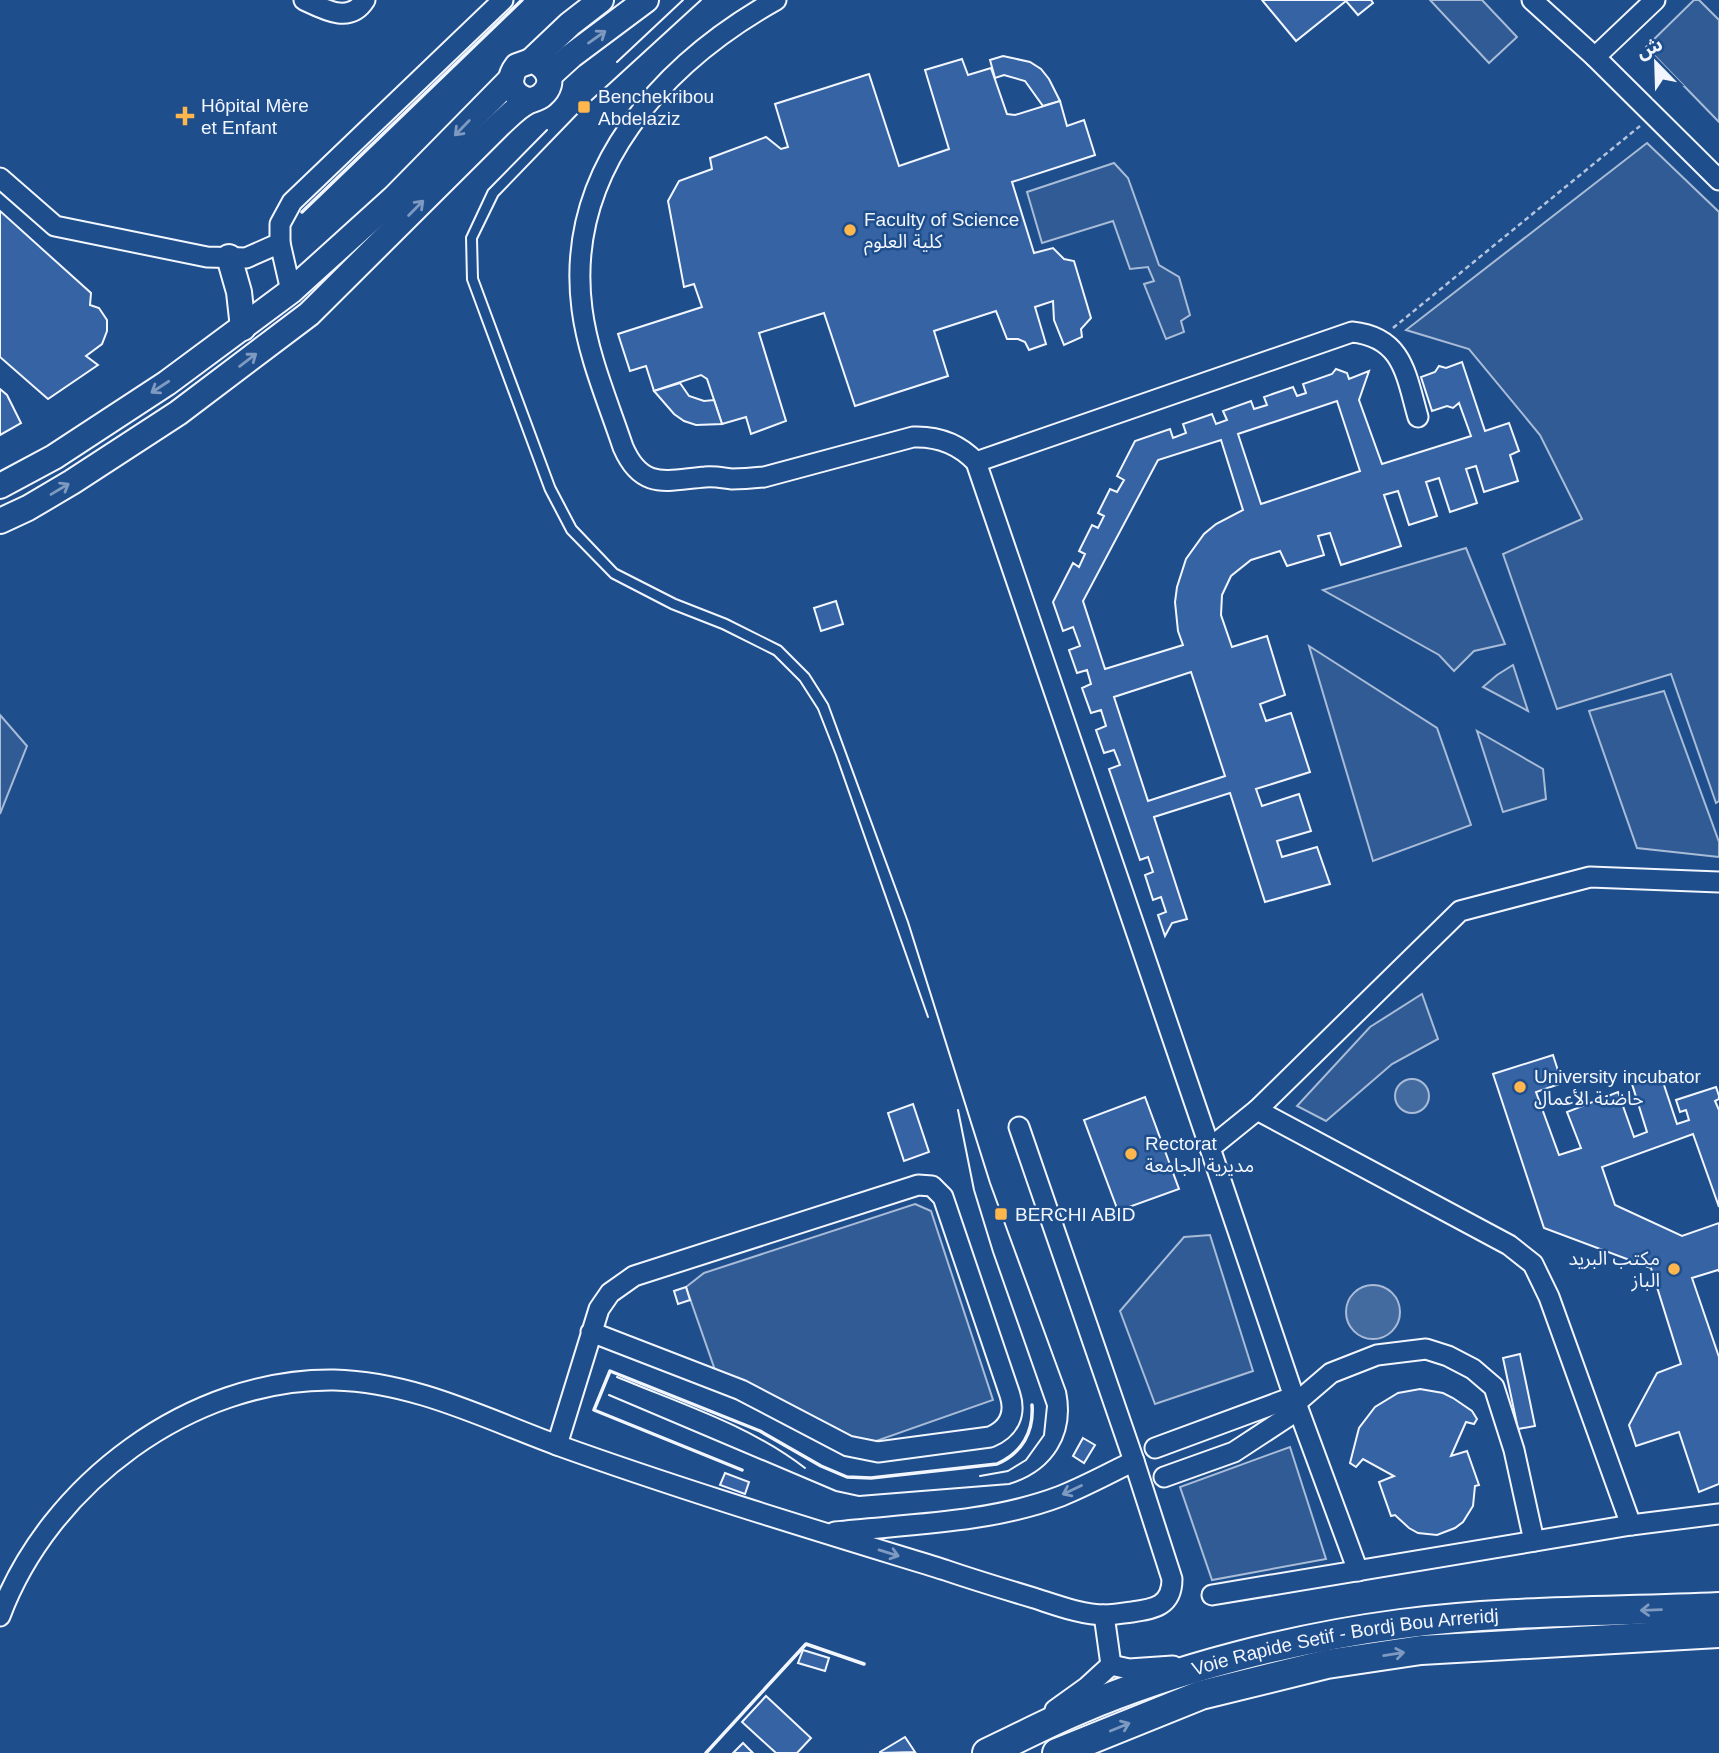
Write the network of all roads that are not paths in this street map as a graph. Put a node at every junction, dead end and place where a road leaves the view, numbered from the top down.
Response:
1 (304, 0) edge
2 (365, 0) edge
3 (503, 0) edge
4 (601, 0) edge
5 (646, 0) edge
6 (776, 0) edge
7 (1532, 0) edge
8 (1656, 0) edge
9 (1595, 57) junction
10 (540, 68) junction
11 (510, 79) junction
12 (529, 100) junction
13 (0, 178) edge
14 (1719, 180) edge
15 (280, 243) junction
16 (229, 257) junction
17 (291, 291) junction
18 (309, 314) junction
19 (243, 328) junction
20 (1418, 417) dead end
21 (976, 463) junction
22 (0, 486) edge
23 (0, 521) edge
24 (1719, 882) edge
25 (1256, 1111) junction
26 (1019, 1127) dead end
27 (1210, 1148) junction
28 (591, 1332) junction
29 (1296, 1403) junction
30 (557, 1445) junction
31 (1155, 1448) dead end
32 (1134, 1461) junction
33 (1164, 1477) dead end
34 (1719, 1514) edge
35 (1631, 1525) junction
36 (824, 1533) junction
37 (1534, 1541) junction
38 (1358, 1571) junction
39 (1212, 1595) dead end
40 (1719, 1607) edge
41 (1104, 1615) junction
42 (0, 1616) edge
43 (1719, 1633) edge
44 (1245, 1655) junction
45 (1111, 1665) junction
46 (995, 1749) edge
47 (1057, 1753) edge

1 - 2 street
3 - 15 street
4 - 10 main road
10 -> 5 main road
6 - 21 street
7 - 9 street
8 - 9 street
9 - 14 street
10 - 11 main road
10 - 12 main road
11 - 12 main road
11 -> 17 main road
18 -> 12 main road
13 - 16 street
15 - 16 street
15 - 17 street
16 - 19 main road
17 - 18 main road
17 - 19 main road
23 -> 18 main road
19 -> 22 main road
20 - 21 street
21 - 27 street
24 - 25 street
25 - 27 street
25 - 35 street
26 - 32 street
27 - 29 street
28 - 28 street
28 - 30 street
29 - 31 street
29 - 33 street
29 - 37 street
29 - 38 street
30 - 36 street
30 - 42 street
32 -> 36 street
32 - 41 street
34 - 35 street
35 - 37 street
36 -> 41 street
37 - 38 street
38 - 39 street
40 -> 44 highway, Voie Rapide Setif - Bordj Bou Arreridj
41 - 45 street
47 -> 43 highway, Voie Rapide Setif - Bordj Bou Arreridj
44 - 45 street
44 - 46 highway, Voie Rapide Setif - Bordj Bou Arreridj
45 - 46 street

